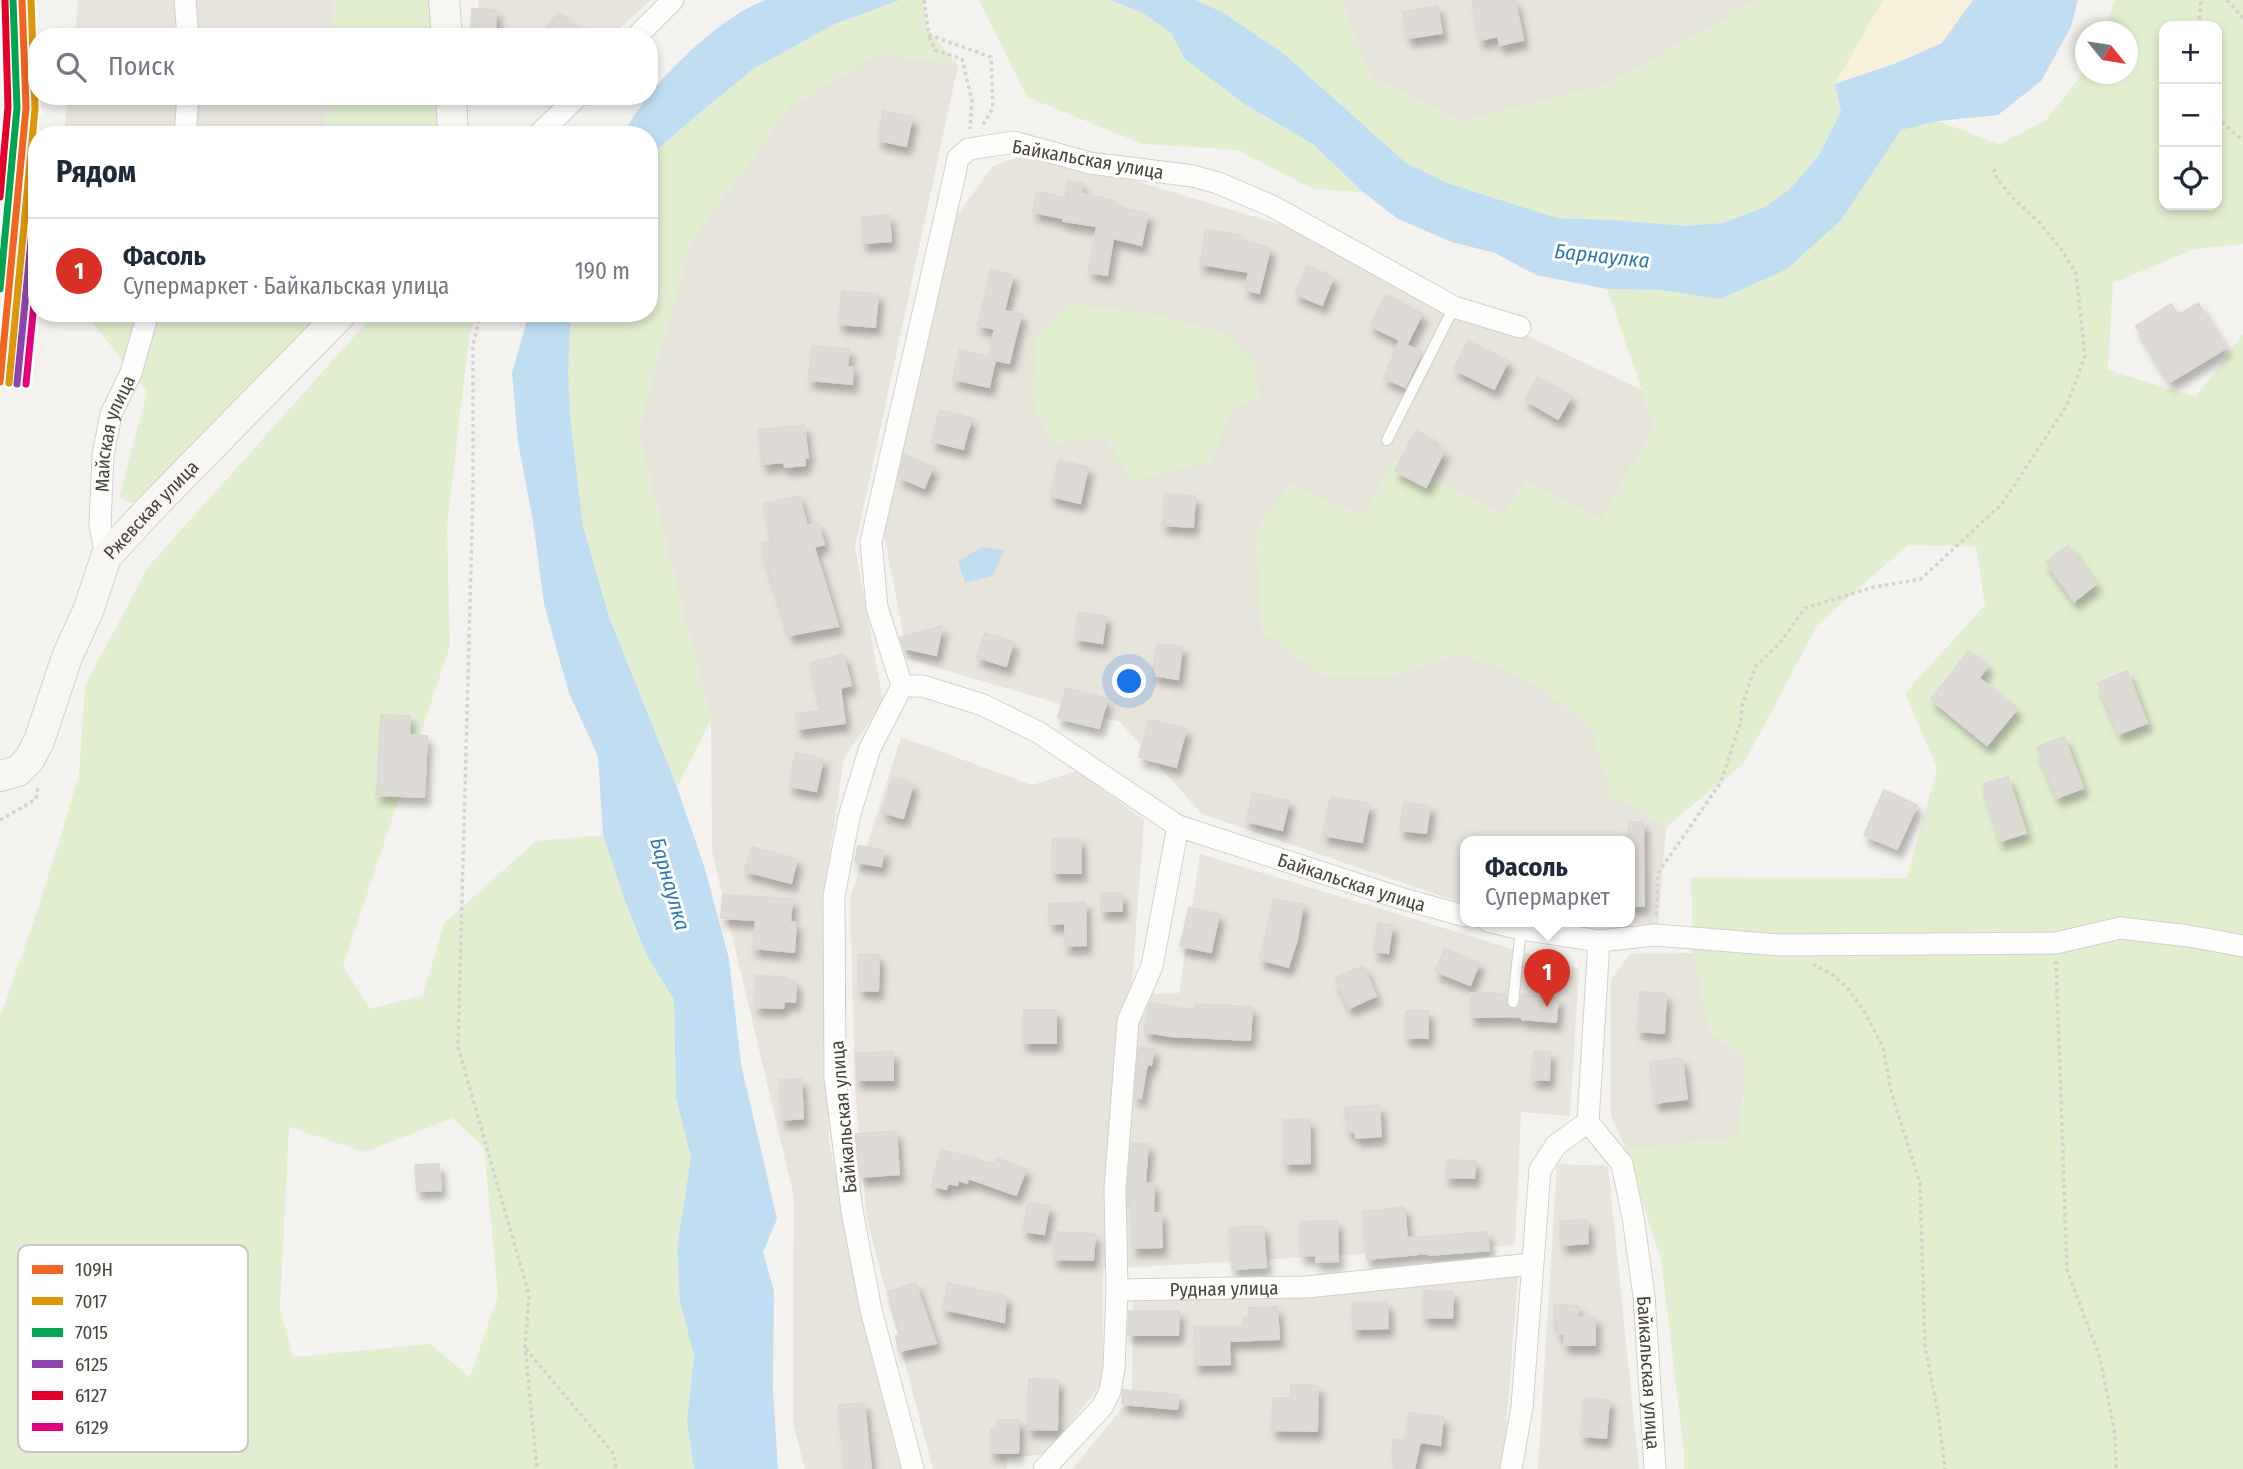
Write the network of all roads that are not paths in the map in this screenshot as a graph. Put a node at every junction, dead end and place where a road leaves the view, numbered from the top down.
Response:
1 (185, 0) edge
2 (444, 0) edge
3 (673, 0) edge
4 (187, 28) edge
5 (446, 28) edge
6 (645, 28) edge
7 (187, 105) edge
8 (451, 105) edge
9 (569, 105) edge
10 (186, 126) edge
11 (453, 126) edge
12 (547, 126) edge
13 (1454, 307) junction
14 (145, 322) edge
15 (333, 322) edge
16 (1520, 327) dead end
17 (1387, 440) dead end
18 (106, 557) junction
19 (902, 686) junction
20 (0, 776) edge
21 (1178, 826) junction
22 (1460, 915) edge
23 (1513, 927) edge
24 (1521, 929) junction
25 (1599, 941) junction
26 (2243, 946) edge
27 (1513, 1002) dead end
28 (1588, 1122) junction
29 (1532, 1264) junction
30 (1117, 1290) junction
31 (913, 1469) edge
32 (1044, 1469) edge
33 (1511, 1469) edge
34 (1655, 1469) edge

1 - 4 street
2 - 5 main road
3 - 6 street
7 - 10 street
8 - 11 main road
9 - 12 street
13 - 16 street, Байкальская улица
13 - 17 lane
13 - 19 street, Байкальская улица
14 - 18 street, Майская улица
15 - 18 main road, Ржевская улица
18 - 20 main road, Ржевская улица
19 - 21 street, Байкальская улица
19 - 31 street, Байкальская улица
21 - 22 street, Байкальская улица
21 - 30 street
23 - 24 street
24 - 25 street
24 - 27 lane
25 - 26 street
25 - 28 street
28 - 29 street
28 - 34 street, Байкальская улица
29 - 30 street, Рудная улица
29 - 33 street
30 - 32 street

